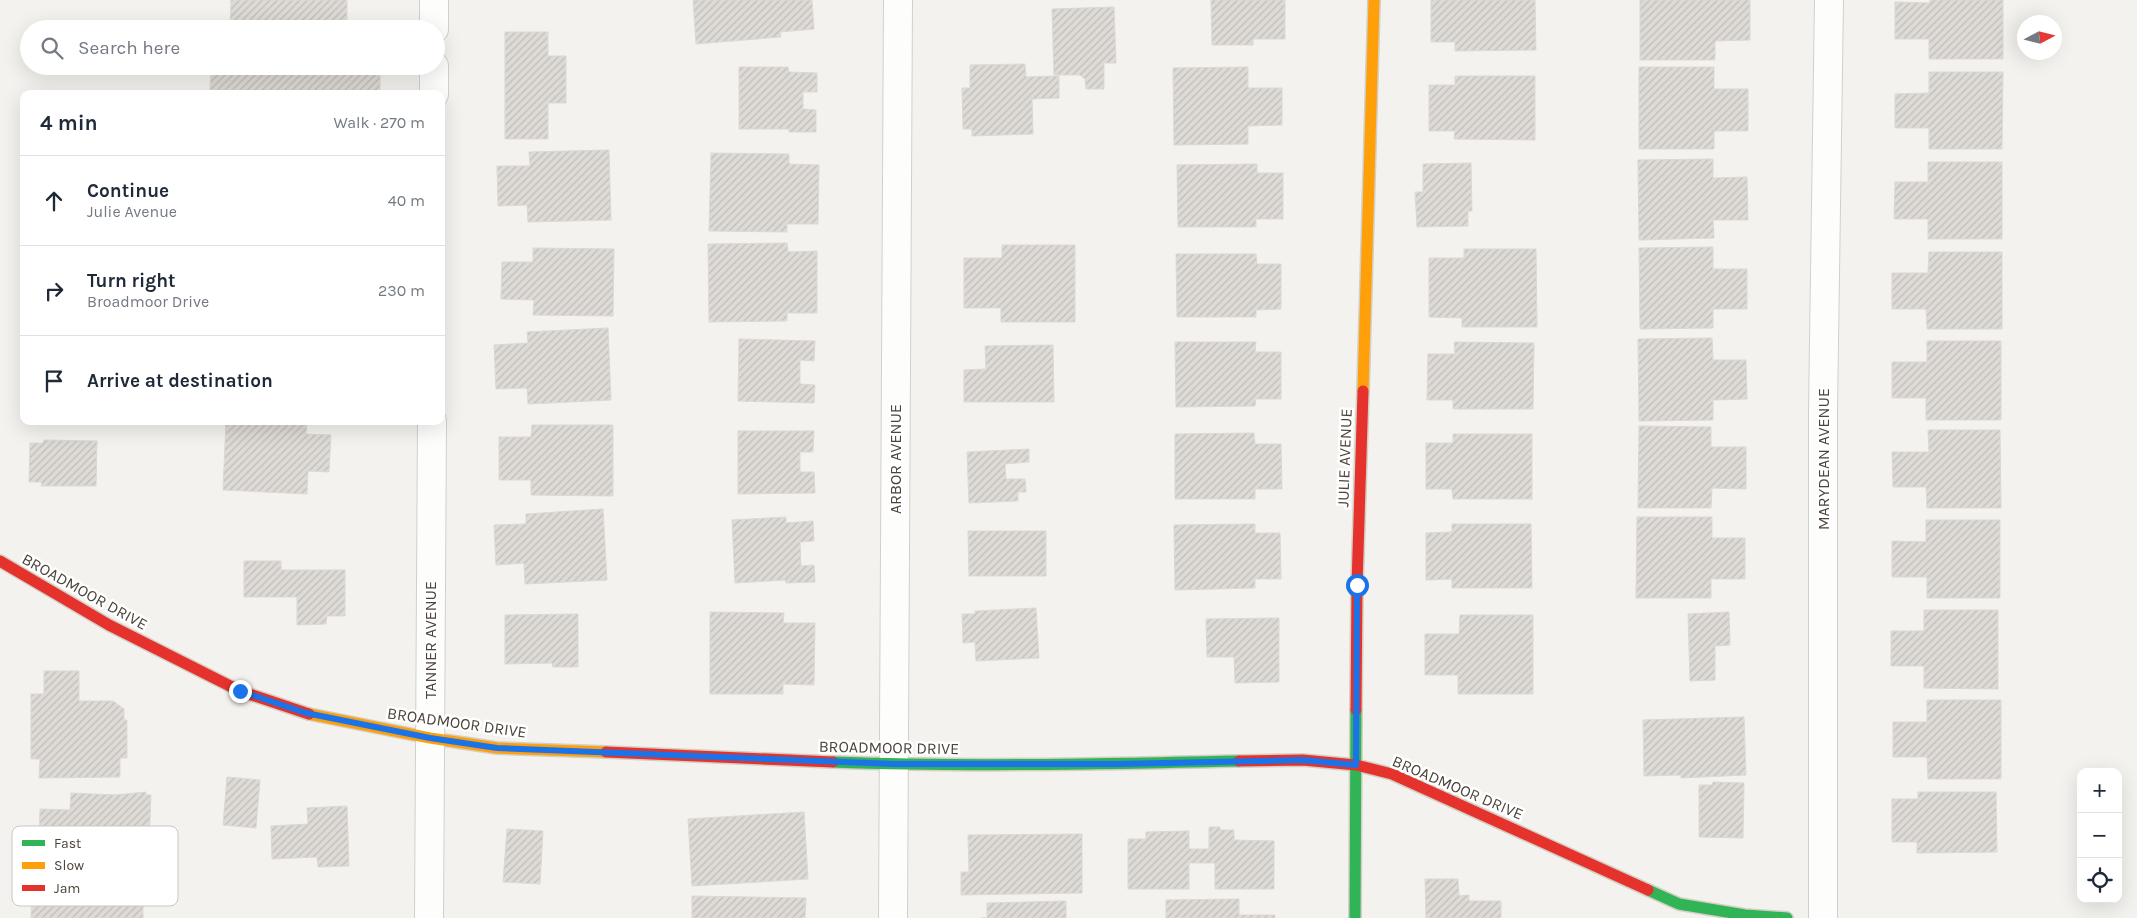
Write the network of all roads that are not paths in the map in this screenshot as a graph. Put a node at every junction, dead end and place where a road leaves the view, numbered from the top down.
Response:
1 (434, 0) edge
2 (898, 0) edge
3 (1374, 0) edge
4 (1829, 0) edge
5 (434, 20) edge
6 (434, 75) edge
7 (434, 90) edge
8 (432, 425) edge
9 (0, 561) edge
10 (430, 738) junction
11 (894, 764) junction
12 (1356, 765) junction
13 (429, 918) edge
14 (893, 918) edge
15 (1355, 918) edge
16 (1787, 918) edge
17 (1823, 918) edge

1 - 5 street
2 - 11 street, ARBOR AVENUE
3 - 12 street, JULIE AVENUE
4 - 17 street, MARYDEAN AVENUE
6 - 7 street
8 - 10 street, TANNER AVENUE
9 - 10 street, BROADMOOR DRIVE
10 - 11 street, BROADMOOR DRIVE
10 - 13 street, TANNER AVENUE
11 - 12 street, BROADMOOR DRIVE
11 - 14 street, ARBOR AVENUE
12 - 15 street, JULIE AVENUE
12 - 16 street, BROADMOOR DRIVE

